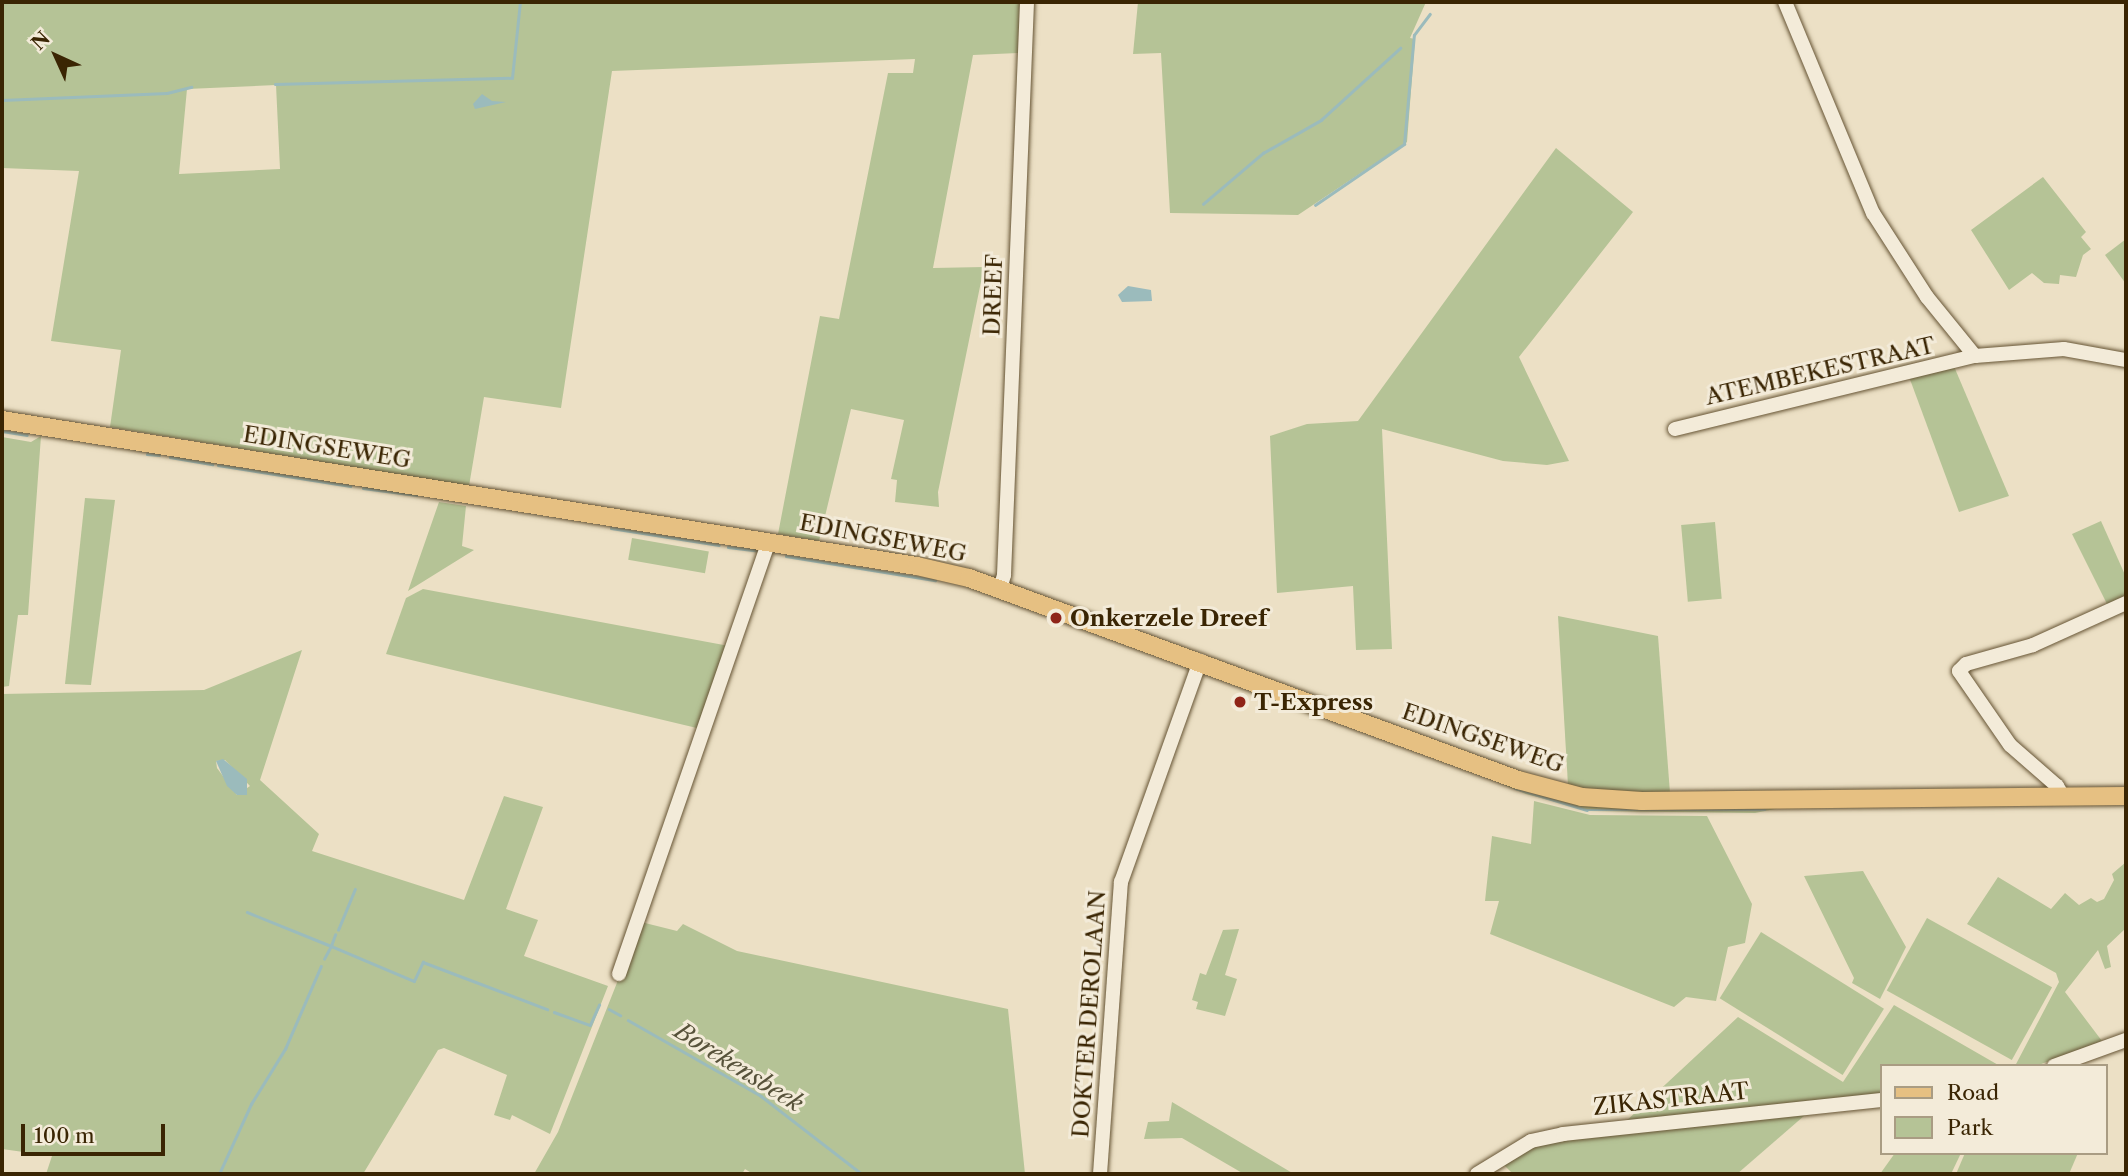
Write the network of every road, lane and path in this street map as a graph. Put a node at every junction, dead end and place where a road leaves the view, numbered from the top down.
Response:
1 (1027, 2) edge
2 (1785, 2) edge
3 (1975, 356) junction
4 (2126, 360) edge
5 (2, 420) edge
6 (1675, 429) dead end
7 (769, 542) junction
8 (1000, 589) junction
9 (2126, 603) edge
10 (1200, 661) junction
11 (2126, 796) edge
12 (2064, 797) junction
13 (619, 974) dead end
14 (2126, 1040) edge
15 (2060, 1064) edge
16 (1880, 1100) edge
17 (1100, 1174) edge
18 (1477, 1174) edge

1 - 8 street, DREEF
2 - 3 street, ATEMBEKESTRAAT
3 - 4 street, ATEMBEKESTRAAT
3 - 6 street, ATEMBEKESTRAAT
5 - 7 main road, EDINGSEWEG
7 - 8 main road, EDINGSEWEG
7 - 13 street, EDINGSEWEG
8 - 10 main road, EDINGSEWEG
9 - 12 street
10 - 12 main road, EDINGSEWEG
10 - 17 street, DOKTER DEROLAAN
11 - 12 main road, EDINGSEWEG
14 - 15 street
16 - 18 street, ZIKASTRAAT

